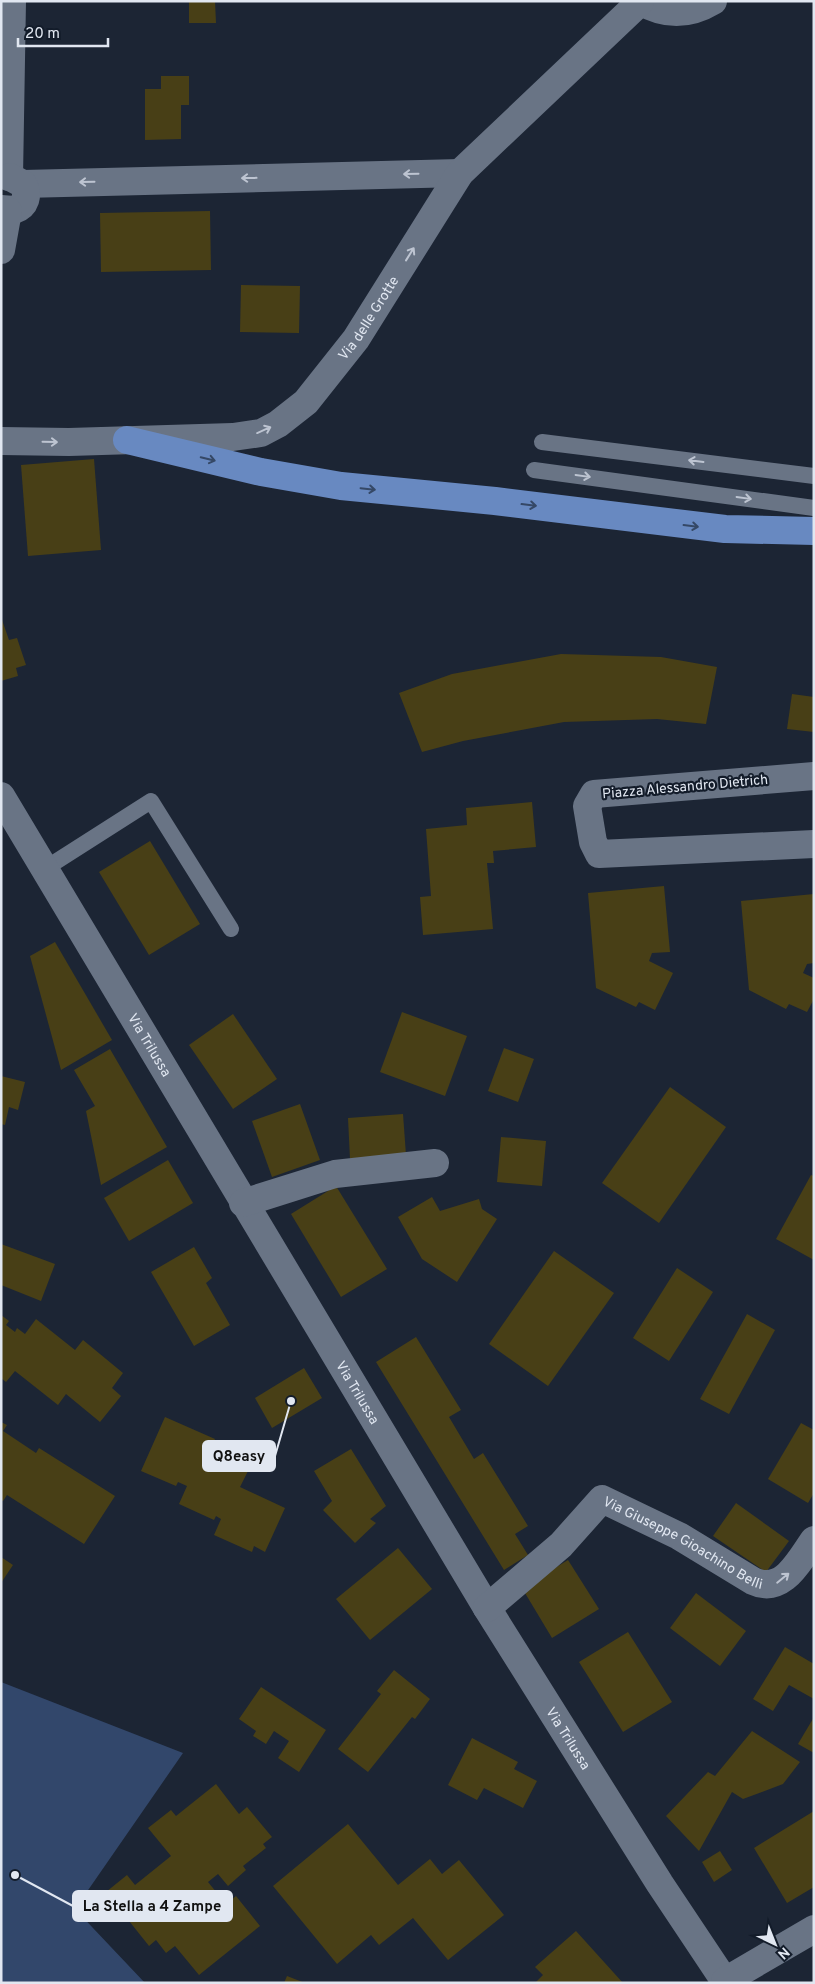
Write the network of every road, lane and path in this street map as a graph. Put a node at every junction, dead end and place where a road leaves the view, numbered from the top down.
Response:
1 (12, 1) edge
2 (713, 1) edge
3 (640, 2) edge
4 (460, 173) junction
5 (11, 180) edge
6 (5, 210) edge
7 (1, 250) edge
8 (127, 440) junction
9 (1, 442) edge
10 (542, 442) dead end
11 (534, 470) dead end
12 (814, 476) edge
13 (814, 508) edge
14 (814, 531) edge
15 (814, 776) edge
16 (1, 796) edge
17 (814, 844) edge
18 (46, 868) junction
19 (232, 929) dead end
20 (435, 1163) dead end
21 (243, 1203) junction
22 (814, 1540) edge
23 (487, 1608) junction
24 (814, 1929) edge
25 (726, 1982) edge

1 - 5 street
2 - 3 street, Via delle Grotte
3 - 4 street, Via delle Grotte
4 -> 5 street
8 -> 4 street, Via delle Grotte
5 - 6 street
6 - 7 street
9 -> 8 street, Via delle Grotte
8 -> 14 highway
12 -> 10 lane
11 -> 13 lane
15 - 17 street, Piazza Alessandro Dietrich
16 - 18 street, Via Trilussa
18 - 19 lane
18 - 21 street, Via Trilussa
20 - 21 street
21 - 23 street, Via Trilussa
23 -> 22 street, Via Giuseppe Gioachino Belli
23 - 25 street, Via Trilussa
24 - 25 street

